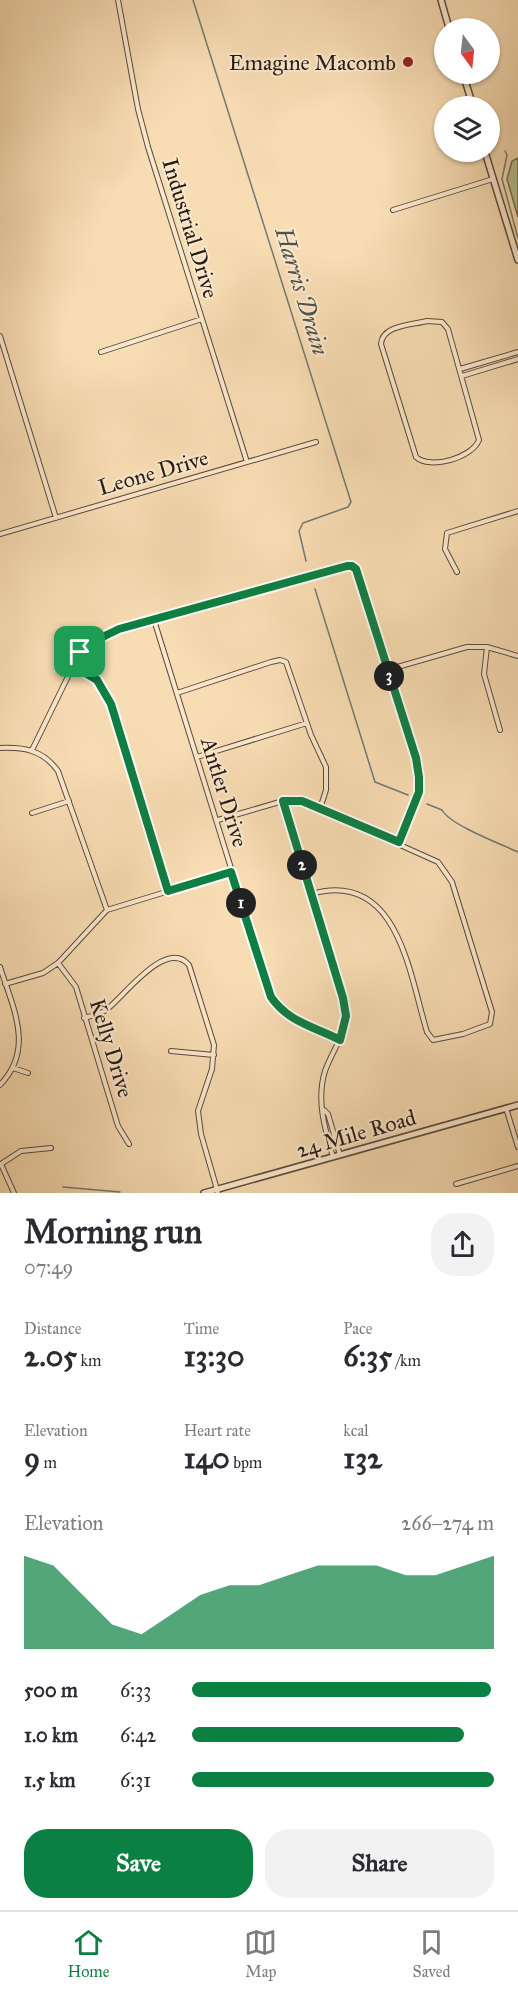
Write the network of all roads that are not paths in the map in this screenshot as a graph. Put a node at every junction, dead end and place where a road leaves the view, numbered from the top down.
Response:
1 (118, 0) edge
2 (441, 0) edge
3 (446, 18) edge
4 (488, 162) edge
5 (493, 179) junction
6 (393, 210) dead end
7 (518, 260) edge
8 (202, 319) junction
9 (0, 336) edge
10 (100, 352) dead end
11 (518, 352) edge
12 (497, 358) junction
13 (518, 359) edge
14 (499, 364) junction
15 (460, 369) junction
16 (462, 376) junction
17 (316, 442) dead end
18 (247, 462) junction
19 (518, 511) edge
20 (56, 518) junction
21 (0, 534) edge
22 (457, 572) dead end
23 (154, 620) junction
24 (487, 647) junction
25 (518, 656) edge
26 (73, 665) junction
27 (387, 670) junction
28 (177, 693) junction
29 (307, 723) junction
30 (500, 730) dead end
31 (0, 748) edge
32 (32, 750) junction
33 (197, 757) junction
34 (69, 801) junction
35 (283, 801) junction
36 (320, 809) junction
37 (33, 813) dead end
38 (218, 820) junction
39 (399, 842) junction
40 (231, 872) junction
41 (168, 891) junction
42 (311, 894) junction
43 (107, 910) junction
44 (58, 963) junction
45 (0, 967) edge
46 (5, 984) junction
47 (84, 1018) junction
48 (340, 1040) junction
49 (171, 1051) dead end
50 (214, 1055) junction
51 (13, 1068) junction
52 (28, 1073) dead end
53 (0, 1085) edge
54 (518, 1105) edge
55 (506, 1108) junction
56 (324, 1110) junction
57 (129, 1144) dead end
58 (518, 1147) edge
59 (51, 1148) dead end
60 (340, 1155) junction
61 (333, 1157) junction
62 (0, 1164) edge
63 (518, 1166) edge
64 (456, 1184) dead end
65 (218, 1191) edge
66 (14, 1193) edge
67 (204, 1193) edge

1 - 8 street, Industrial Drive
2 - 3 street
4 - 5 street
5 - 6 street
5 - 7 street
8 - 10 street
8 - 18 street, Industrial Drive
9 - 20 street
11 - 12 street
12 - 14 street
12 - 15 street
13 - 14 street
14 - 16 street
15 - 16 street
15 - 16 street
17 - 18 street, Leone Drive
18 - 20 street, Leone Drive
19 - 22 street
20 - 21 street, Leone Drive
23 - 26 street
23 - 27 street
23 - 28 street, Antler Drive
24 - 25 street
24 - 27 street
24 - 30 street
26 - 32 street
26 - 41 street
27 - 39 street
28 - 29 street
28 - 33 street, Antler Drive
29 - 33 street
29 - 36 street
31 - 32 street
32 - 34 street
33 - 38 street, Antler Drive
34 - 37 street
34 - 43 street
35 - 36 street
35 - 38 street
35 - 42 street
36 - 39 street
38 - 40 street, Antler Drive
39 - 42 street
40 - 41 street
40 - 48 street, Antler Drive
41 - 43 street
42 - 48 street
43 - 44 street
44 - 46 street
44 - 47 street, Kelly Drive
45 - 46 street
46 - 51 street
47 - 50 street
47 - 57 street, Kelly Drive
48 - 56 street
49 - 50 street
50 - 65 street
51 - 52 street
51 - 53 street
54 - 55 street, 24 Mile Road
55 - 58 street
55 - 60 street, 24 Mile Road
56 - 60 street
56 - 61 street
59 - 62 street
60 - 61 street, 24 Mile Road
61 - 65 street, 24 Mile Road
62 - 66 street
63 - 64 street
65 - 67 street, 24 Mile Road

